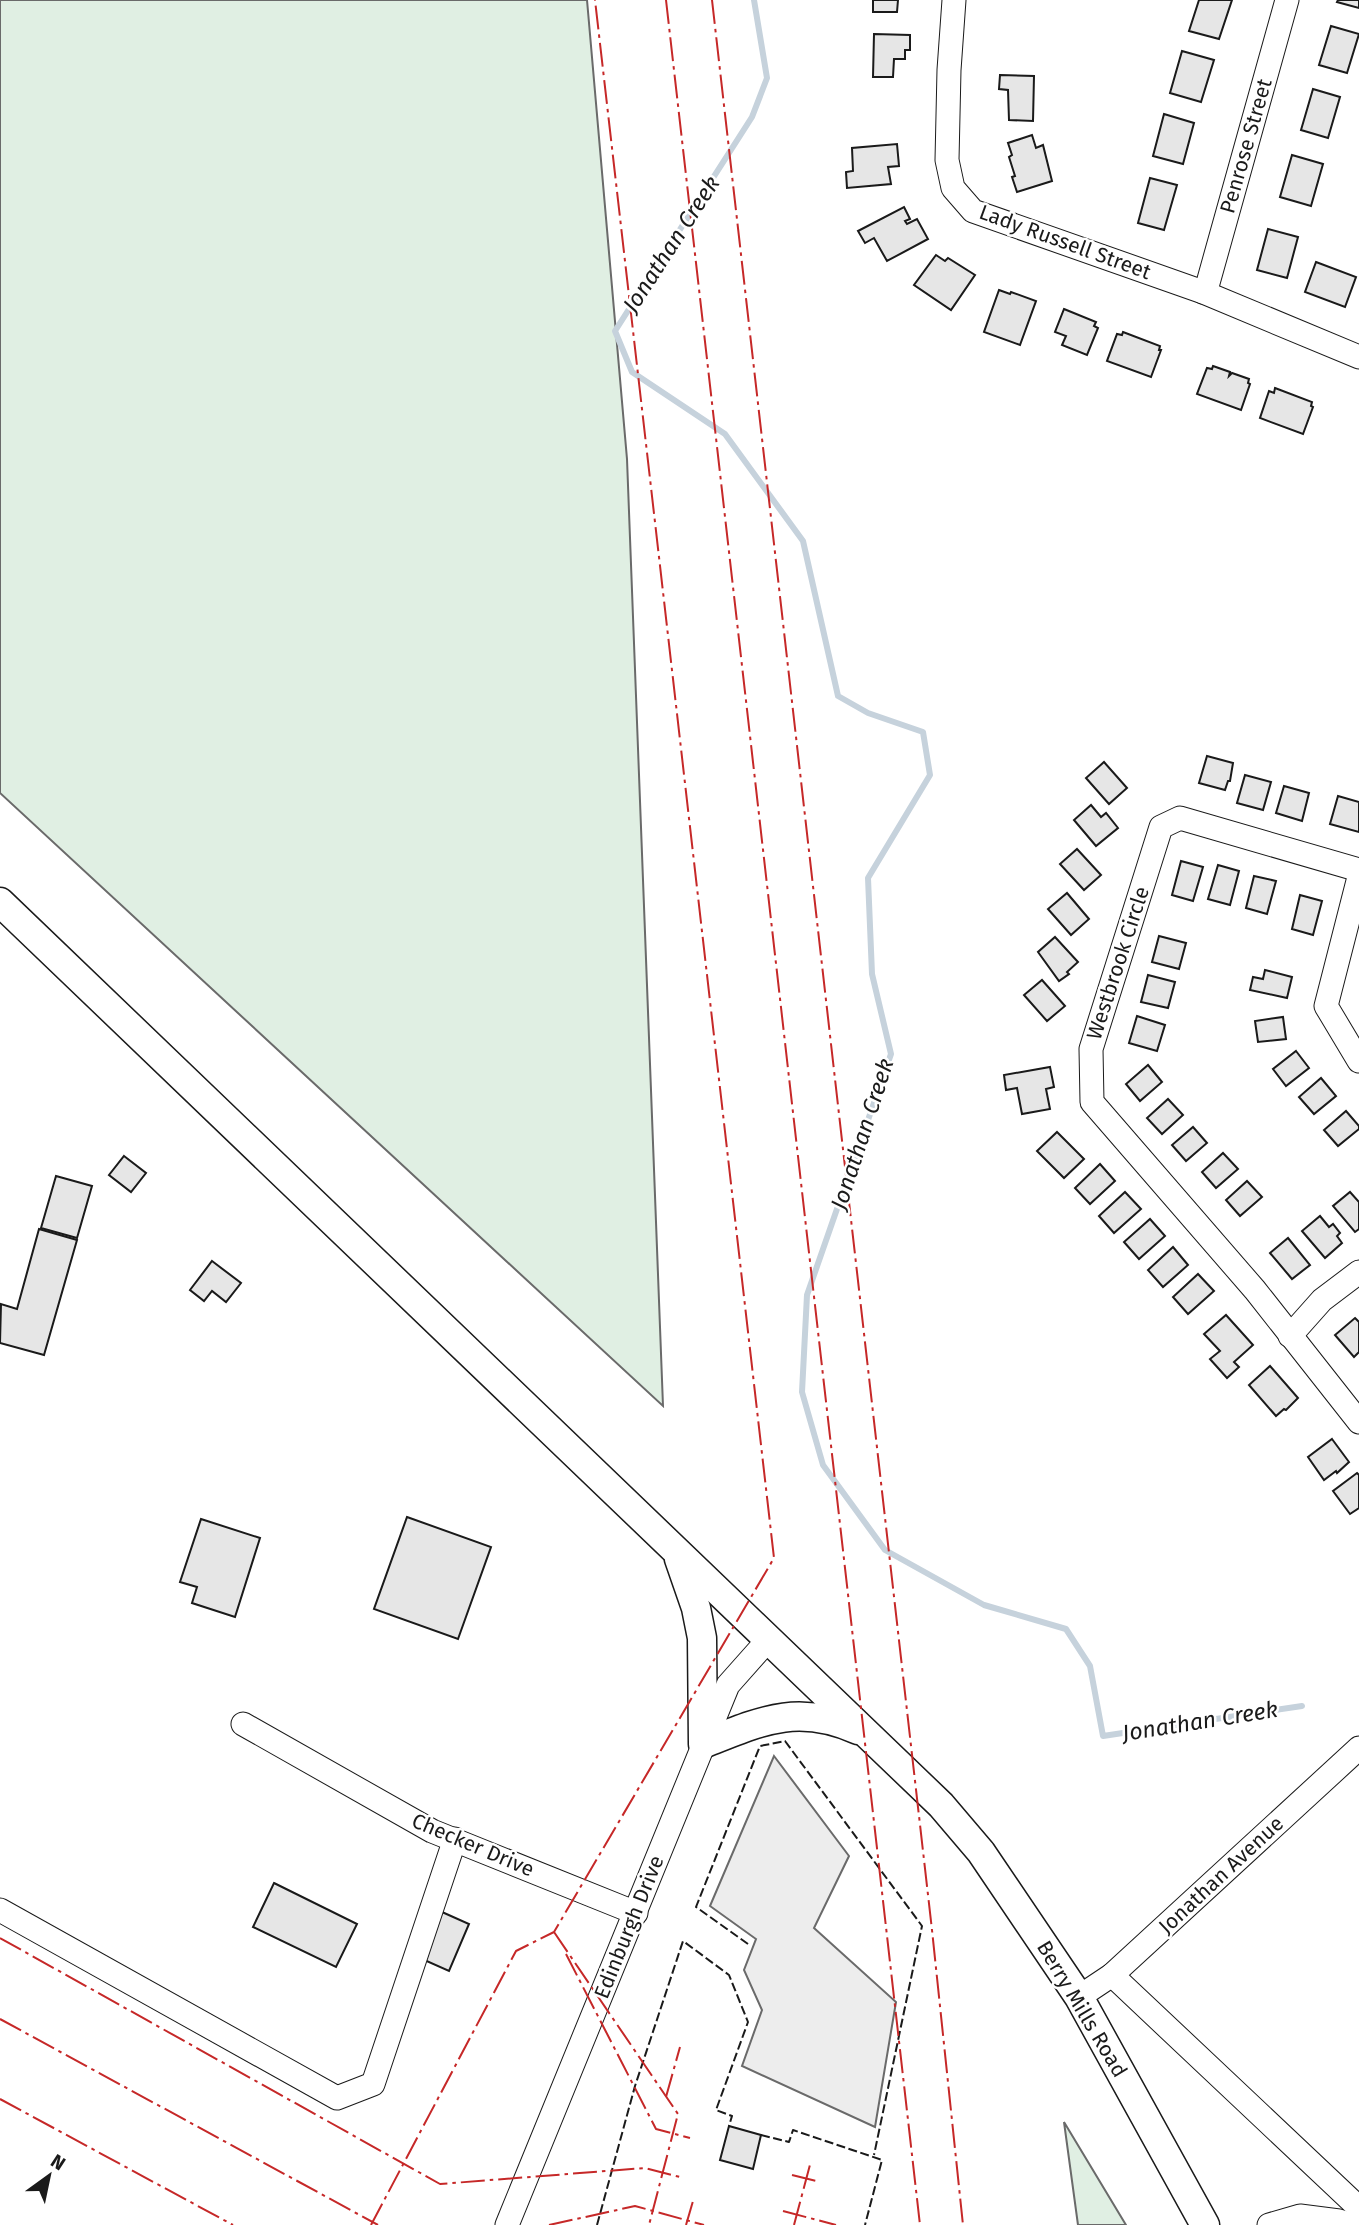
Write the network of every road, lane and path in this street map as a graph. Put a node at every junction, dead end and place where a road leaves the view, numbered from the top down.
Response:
1 (954, 0) edge
2 (1287, 0) edge
3 (1203, 292) junction
4 (1359, 357) edge
5 (1359, 870) edge
6 (1359, 877) edge
7 (0, 902) edge
8 (1359, 1060) edge
9 (1359, 1272) edge
10 (1290, 1336) junction
11 (1359, 1423) edge
12 (676, 1553) junction
13 (768, 1640) junction
14 (243, 1724) dead end
15 (866, 1733) junction
16 (704, 1744) junction
17 (1359, 1748) edge
18 (455, 1839) junction
19 (0, 1910) edge
20 (636, 1913) junction
21 (1112, 1975) junction
22 (1079, 1997) junction
23 (1359, 2207) edge
24 (507, 2225) edge
25 (1205, 2225) edge
26 (1269, 2225) edge
27 (1352, 2225) edge

1 - 3 street, Lady Russell Street
2 - 3 street, Penrose Street
3 - 4 street, Lady Russell Street
5 - 10 street, Westbrook Circle
6 - 8 street
7 - 12 main road, Berry Mills Road
9 - 10 street
10 - 11 street, Westbrook Circle
12 - 13 main road, Berry Mills Road
12 - 16 main road
13 - 15 main road, Berry Mills Road
13 - 16 street, Edinburgh Drive
14 - 18 street, Checker Drive
15 - 16 main road
15 - 22 main road, Berry Mills Road
16 - 20 street, Edinburgh Drive
17 - 21 street, Jonathan Avenue
18 - 19 street
18 - 20 street, Checker Drive
20 - 24 street, Edinburgh Drive
21 - 22 street, Jonathan Avenue
21 - 23 street
22 - 25 main road, Berry Mills Road
26 - 27 street

